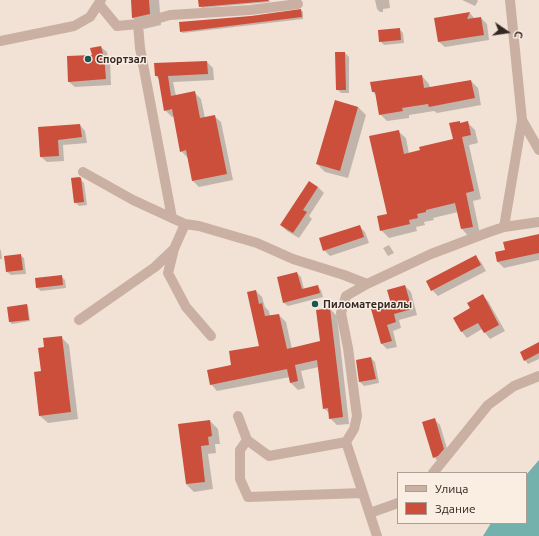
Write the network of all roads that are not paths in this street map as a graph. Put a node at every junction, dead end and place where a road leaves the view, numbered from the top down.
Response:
1 (510, 0) edge
2 (100, 2) edge
3 (298, 4) dead end
4 (138, 24) junction
5 (0, 41) edge
6 (522, 120) junction
7 (539, 150) edge
8 (83, 172) dead end
9 (172, 218) junction
10 (539, 222) edge
11 (185, 224) junction
12 (504, 227) junction
13 (174, 249) junction
14 (367, 284) junction
15 (80, 320) dead end
16 (211, 336) dead end
17 (539, 376) edge
18 (238, 416) dead end
19 (246, 440) junction
20 (346, 442) junction
21 (434, 472) edge
22 (362, 493) junction
23 (397, 503) edge
24 (370, 513) junction
25 (377, 536) edge

1 - 6 street
2 - 4 street
2 - 5 street
3 - 4 street
4 - 9 street
6 - 7 street
6 - 12 street
8 - 9 street
9 - 11 street
10 - 12 street
11 - 13 street
11 - 14 street
12 - 14 street
13 - 15 street
13 - 16 street
14 - 20 street
17 - 21 street
18 - 19 street
19 - 20 street
19 - 22 street
20 - 22 street
22 - 24 street
23 - 24 street
24 - 25 street

